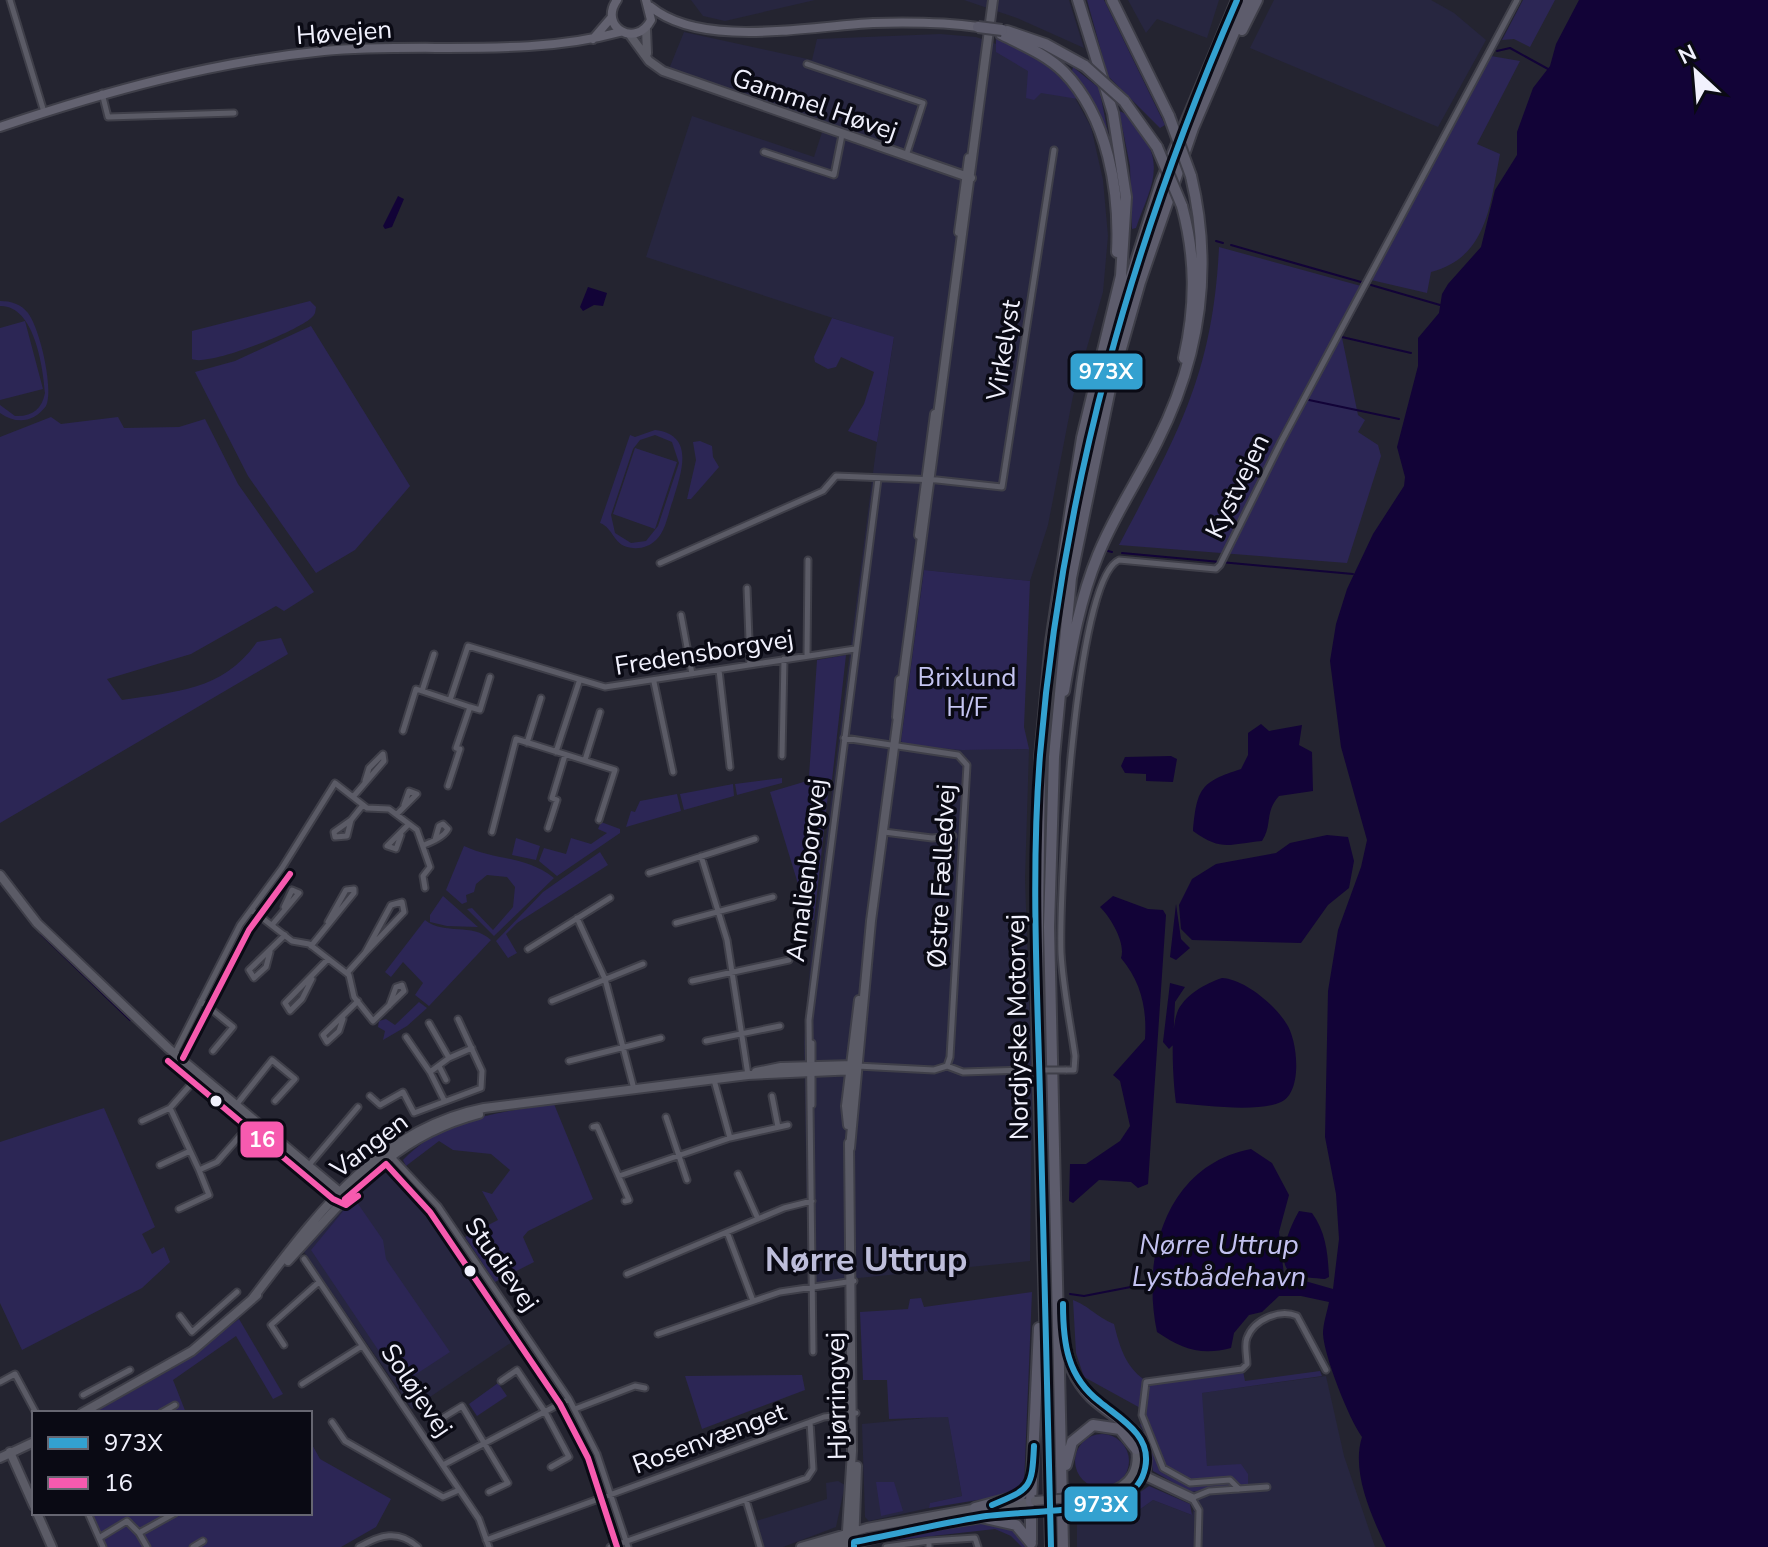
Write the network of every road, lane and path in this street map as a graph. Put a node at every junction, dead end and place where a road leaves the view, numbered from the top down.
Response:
1 (10, 0) edge
2 (617, 0) edge
3 (993, 0) edge
4 (1078, 0) edge
5 (1112, 0) edge
6 (1234, 0) edge
7 (1248, 0) edge
8 (1257, 0) edge
9 (1517, 0) edge
10 (648, 4) edge
11 (611, 18) junction
12 (682, 23) junction
13 (976, 26) joint
14 (647, 27) junction
15 (1002, 32) junction
16 (625, 33) junction
17 (591, 40) junction
18 (649, 61) junction
19 (807, 64) dead end
20 (102, 93) junction
21 (44, 112) junction
22 (234, 113) dead end
23 (0, 127) edge
24 (1193, 128) junction
25 (842, 135) junction
26 (1054, 150) dead end
27 (764, 152) dead end
28 (906, 157) junction
29 (968, 178) junction
30 (1082, 438) junction
31 (878, 479) junction
32 (928, 480) junction
33 (1125, 500) junction
34 (1071, 507) junction
35 (808, 560) dead end
36 (660, 563) dead end
37 (747, 588) dead end
38 (681, 615) dead end
39 (855, 649) junction
40 (434, 654) dead end
41 (807, 656) junction
42 (784, 659) junction
43 (750, 665) junction
44 (719, 670) junction
45 (692, 674) junction
46 (490, 677) dead end
47 (579, 682) junction
48 (654, 682) junction
49 (422, 691) junction
50 (541, 698) dead end
51 (450, 700) junction
52 (470, 707) junction
53 (600, 712) dead end
54 (1058, 720) junction
55 (403, 731) dead end
56 (844, 738) junction
57 (527, 743) junction
58 (895, 746) junction
59 (556, 752) junction
60 (565, 755) junction
61 (782, 756) dead end
62 (585, 761) junction
63 (730, 767) dead end
64 (673, 772) dead end
65 (365, 781) junction
66 (448, 786) dead end
67 (353, 797) junction
68 (363, 805) junction
69 (404, 805) dead end
70 (396, 814) junction
71 (351, 820) dead end
72 (599, 820) dead end
73 (409, 824) junction
74 (548, 828) dead end
75 (492, 832) dead end
76 (884, 832) junction
77 (401, 835) dead end
78 (953, 836) dead end
79 (755, 839) dead end
80 (435, 840) dead end
81 (424, 845) junction
82 (701, 856) junction
83 (649, 873) dead end
84 (0, 875) edge
85 (425, 888) dead end
86 (773, 897) dead end
87 (610, 898) dead end
88 (284, 907) dead end
89 (252, 910) junction
90 (720, 911) junction
91 (577, 918) junction
92 (328, 922) junction
93 (676, 923) dead end
94 (272, 925) junction
95 (285, 935) junction
96 (311, 946) junction
97 (528, 949) dead end
98 (270, 952) junction
99 (365, 953) junction
100 (328, 959) junction
101 (789, 960) dead end
102 (643, 964) dead end
103 (734, 972) junction
104 (347, 973) junction
105 (312, 979) junction
106 (605, 979) junction
107 (692, 981) dead end
108 (201, 1001) junction
109 (358, 1001) junction
110 (552, 1001) dead end
111 (389, 1006) dead end
112 (343, 1019) junction
113 (458, 1019) dead end
114 (429, 1023) dead end
115 (780, 1026) dead end
116 (742, 1034) junction
117 (406, 1037) dead end
118 (661, 1038) dead end
119 (706, 1041) dead end
120 (623, 1047) junction
121 (472, 1048) junction
122 (213, 1051) dead end
123 (174, 1053) junction
124 (449, 1058) junction
125 (569, 1061) dead end
126 (947, 1066) junction
127 (440, 1068) junction
128 (856, 1068) junction
129 (811, 1069) junction
130 (430, 1072) junction
131 (200, 1074) junction
132 (748, 1075) junction
133 (714, 1079) junction
134 (446, 1080) dead end
135 (634, 1089) junction
136 (370, 1096) dead end
137 (772, 1096) dead end
138 (460, 1097) junction
139 (444, 1100) junction
140 (275, 1101) dead end
141 (236, 1105) junction
142 (1052, 1105) junction
143 (358, 1107) dead end
144 (170, 1108) junction
145 (466, 1114) junction
146 (666, 1117) dead end
147 (254, 1120) junction
148 (142, 1121) dead end
149 (788, 1125) dead end
150 (593, 1127) dead end
151 (778, 1127) junction
152 (730, 1138) junction
153 (190, 1151) junction
154 (388, 1152) junction
155 (678, 1154) junction
156 (160, 1165) dead end
157 (309, 1165) junction
158 (1041, 1167) junction
159 (199, 1170) junction
160 (738, 1174) dead end
161 (619, 1176) junction
162 (687, 1180) dead end
163 (342, 1193) junction
164 (625, 1201) dead end
165 (812, 1201) junction
166 (179, 1209) dead end
167 (758, 1219) junction
168 (727, 1232) junction
169 (304, 1259) dead end
170 (627, 1274) dead end
171 (852, 1281) junction
172 (319, 1282) junction
173 (812, 1286) junction
174 (237, 1292) dead end
175 (753, 1301) junction
176 (220, 1310) junction
177 (180, 1316) dead end
178 (230, 1321) junction
179 (658, 1334) dead end
180 (284, 1345) dead end
181 (362, 1345) junction
182 (813, 1352) dead end
183 (130, 1370) dead end
184 (1326, 1370) dead end
185 (115, 1378) junction
186 (501, 1381) dead end
187 (0, 1382) edge
188 (302, 1384) dead end
189 (645, 1388) dead end
190 (122, 1391) junction
191 (83, 1395) dead end
192 (569, 1399) junction
193 (175, 1405) dead end
194 (575, 1409) junction
195 (35, 1411) edge
196 (86, 1411) edge
197 (164, 1411) edge
198 (545, 1412) junction
199 (854, 1413) junction
200 (444, 1417) dead end
201 (332, 1422) dead end
202 (810, 1422) junction
203 (32, 1440) edge
204 (486, 1442) junction
205 (1136, 1449) joint
206 (13, 1451) junction
207 (0, 1458) edge
208 (443, 1465) junction
209 (551, 1467) dead end
210 (1140, 1475) junction
211 (1032, 1480) junction
212 (1267, 1487) dead end
213 (1239, 1489) junction
214 (459, 1490) junction
215 (489, 1492) dead end
216 (611, 1494) junction
217 (1192, 1498) junction
218 (746, 1500) junction
219 (32, 1501) edge
220 (1033, 1506) junction
221 (978, 1512) junction
222 (38, 1515) edge
223 (89, 1515) edge
224 (171, 1515) edge
225 (139, 1533) junction
226 (99, 1538) junction
227 (850, 1539) edge
228 (203, 1541) dead end
229 (488, 1544) edge
230 (627, 1544) edge
231 (929, 1544) edge
232 (1032, 1545) edge
233 (52, 1547) edge
234 (103, 1547) edge
235 (147, 1547) edge
236 (193, 1547) edge
237 (359, 1547) edge
238 (418, 1547) edge
239 (610, 1547) edge
240 (760, 1547) edge
241 (801, 1547) edge
242 (820, 1547) edge
243 (835, 1547) edge
244 (886, 1547) edge
245 (978, 1547) edge
246 (1051, 1547) edge
247 (1066, 1547) edge
248 (1198, 1547) edge

1 - 21 street
2 - 11 main road
3 - 29 street, Hjørringvej
4 - 30 highway
5 - 33 highway, bridge
6 - 34 highway
7 - 24 highway
8 - 24 highway
9 - 126 street, Kystvejen, bridge
10 - 12 main road
10 - 14 main road
11 - 16 main road
11 - 17 main road
12 - 13 main road
12 - 14 main road, Høvejen
13 - 15 highway, bridge
14 - 16 main road, Høvejen
14 - 18 street
15 - 30 highway
15 - 33 highway, bridge
16 - 17 main road, Høvejen
16 - 18 street, Gammel Høvej
17 - 20 main road, Høvejen
18 - 25 street, Gammel Høvej
19 - 28 street
20 - 21 main road, Høvejen
20 - 22 street
21 - 23 main road, Høvejen
24 - 54 highway
25 - 27 street
25 - 28 street, Gammel Høvej
26 - 32 street, Virkelyst
28 - 29 street, Gammel Høvej
29 - 32 street, Hjørringvej
30 - 34 highway
31 - 32 street
31 - 36 street
31 - 39 street, Amalienborgvej
32 - 58 street, Hjørringvej
33 - 54 highway
34 - 158 highway, Nordjyske Motorvej
35 - 41 street
37 - 43 street
38 - 45 street
39 - 41 street, Fredensborgvej
39 - 56 street, Amalienborgvej
40 - 49 street
41 - 42 street, Fredensborgvej
42 - 43 street, Fredensborgvej
42 - 61 street
43 - 44 street, Fredensborgvej
44 - 45 street, Fredensborgvej
44 - 63 street
45 - 48 street, Fredensborgvej
46 - 52 street
47 - 48 street, Fredensborgvej
47 - 51 street, Fredensborgvej
47 - 59 street
48 - 64 street
49 - 51 street
49 - 55 street
50 - 57 street
51 - 52 street
52 - 66 street
53 - 62 street
54 - 142 highway, Nordjyske Motorvej
56 - 58 street
56 - 129 street, Amalienborgvej
57 - 59 street
57 - 75 street
58 - 76 street, Hjørringvej
58 - 126 street, Østre Fælledvej
59 - 60 street
60 - 62 street
60 - 74 street
62 - 72 street
65 - 65 street
65 - 67 street
67 - 68 street
67 - 89 street
68 - 70 street
68 - 71 street
69 - 70 street
70 - 73 street
73 - 77 street
73 - 81 street
76 - 78 street
76 - 128 street, Hjørringvej
79 - 82 street
80 - 81 street
81 - 85 street
82 - 83 street
82 - 90 street
84 - 123 street
86 - 90 street
87 - 91 street
88 - 94 street
89 - 94 street
89 - 108 street
90 - 93 street
90 - 103 street
91 - 97 street
91 - 106 street
92 - 92 street
92 - 96 street
94 - 95 street
95 - 96 street
95 - 98 street
96 - 100 street
98 - 98 street
99 - 99 street
99 - 104 street
100 - 104 street
100 - 105 street
101 - 103 street
102 - 106 street
103 - 107 street
103 - 116 street
104 - 109 street
105 - 105 street
106 - 110 street
106 - 120 street
108 - 122 street
108 - 123 street
109 - 111 street
109 - 112 street
112 - 112 street
113 - 121 street
114 - 124 street
115 - 116 street
116 - 119 street
116 - 132 street
117 - 130 street
118 - 120 street
120 - 125 street
120 - 135 street
121 - 124 street
121 - 138 street
123 - 131 street
124 - 127 street
126 - 128 street
127 - 130 street
127 - 134 street
128 - 129 street, Vangen
128 - 171 street, Hjørringvej
129 - 132 street, Vangen
129 - 165 street, Amalienborgvej
130 - 139 street
131 - 141 street
131 - 144 street
132 - 133 street, Vangen
133 - 135 street, Vangen
133 - 152 street
135 - 145 street, Vangen
136 - 139 street
137 - 151 street
138 - 139 street
138 - 145 street
140 - 141 street
141 - 147 street
142 - 210 highway
142 - 247 highway, Nordjyske Motorvej
143 - 157 street
144 - 148 street
144 - 153 street
145 - 154 street, Vangen
146 - 155 street
147 - 157 street
147 - 159 street
149 - 151 street
150 - 161 street
151 - 152 street
152 - 155 street
153 - 156 street
153 - 159 street
154 - 163 street, Vangen
154 - 192 street, Studievej
155 - 161 street
155 - 162 street
157 - 163 street
158 - 211 highway
158 - 246 highway, Nordjyske Motorvej
159 - 166 street
160 - 167 street
161 - 164 street
163 - 178 street, Vangen
165 - 167 street
165 - 173 street, Amalienborgvej
167 - 168 street
168 - 170 street
168 - 175 street
169 - 172 street, Soløjevej
171 - 173 street
171 - 199 street, Hjørringvej
172 - 180 street
172 - 181 street, Soløjevej
173 - 175 street
173 - 182 street, Amalienborgvej
174 - 176 street
175 - 179 street
176 - 177 street
176 - 178 street
178 - 190 street, Vangen
181 - 188 street
181 - 208 street, Soløjevej
183 - 185 street
184 - 213 street
185 - 190 street
185 - 191 street
186 - 198 street
187 - 195 street
189 - 194 street
190 - 196 street, Vangen
192 - 194 street, Studievej
192 - 198 street
193 - 197 street
194 - 216 street, Studievej
198 - 204 street
198 - 209 street
199 - 202 street, Rosenvænget
199 - 227 street, Hjørringvej
200 - 204 street
201 - 214 street
202 - 216 street, Rosenvænget
202 - 218 street
203 - 206 street
204 - 208 street
204 - 215 street
205 - 210 street
205 - 247 highway
206 - 207 street
206 - 219 street
208 - 214 street, Soløjevej
210 - 217 street
210 - 220 street, bridge
211 - 220 highway
211 - 221 highway
212 - 213 street
213 - 217 street
214 - 229 street, Soløjevej
216 - 229 street, Rosenvænget
216 - 230 street, Studievej
217 - 248 street
218 - 230 street
218 - 240 street
220 - 221 street
220 - 232 highway
221 - 227 street
221 - 227 street
221 - 232 highway
222 - 233 street
223 - 226 street
224 - 225 street
225 - 226 street
225 - 235 street
226 - 234 street
227 - 241 street
227 - 242 street
227 - 243 street
228 - 236 street
230 - 239 street
231 - 244 street
231 - 245 street
237 - 238 street

